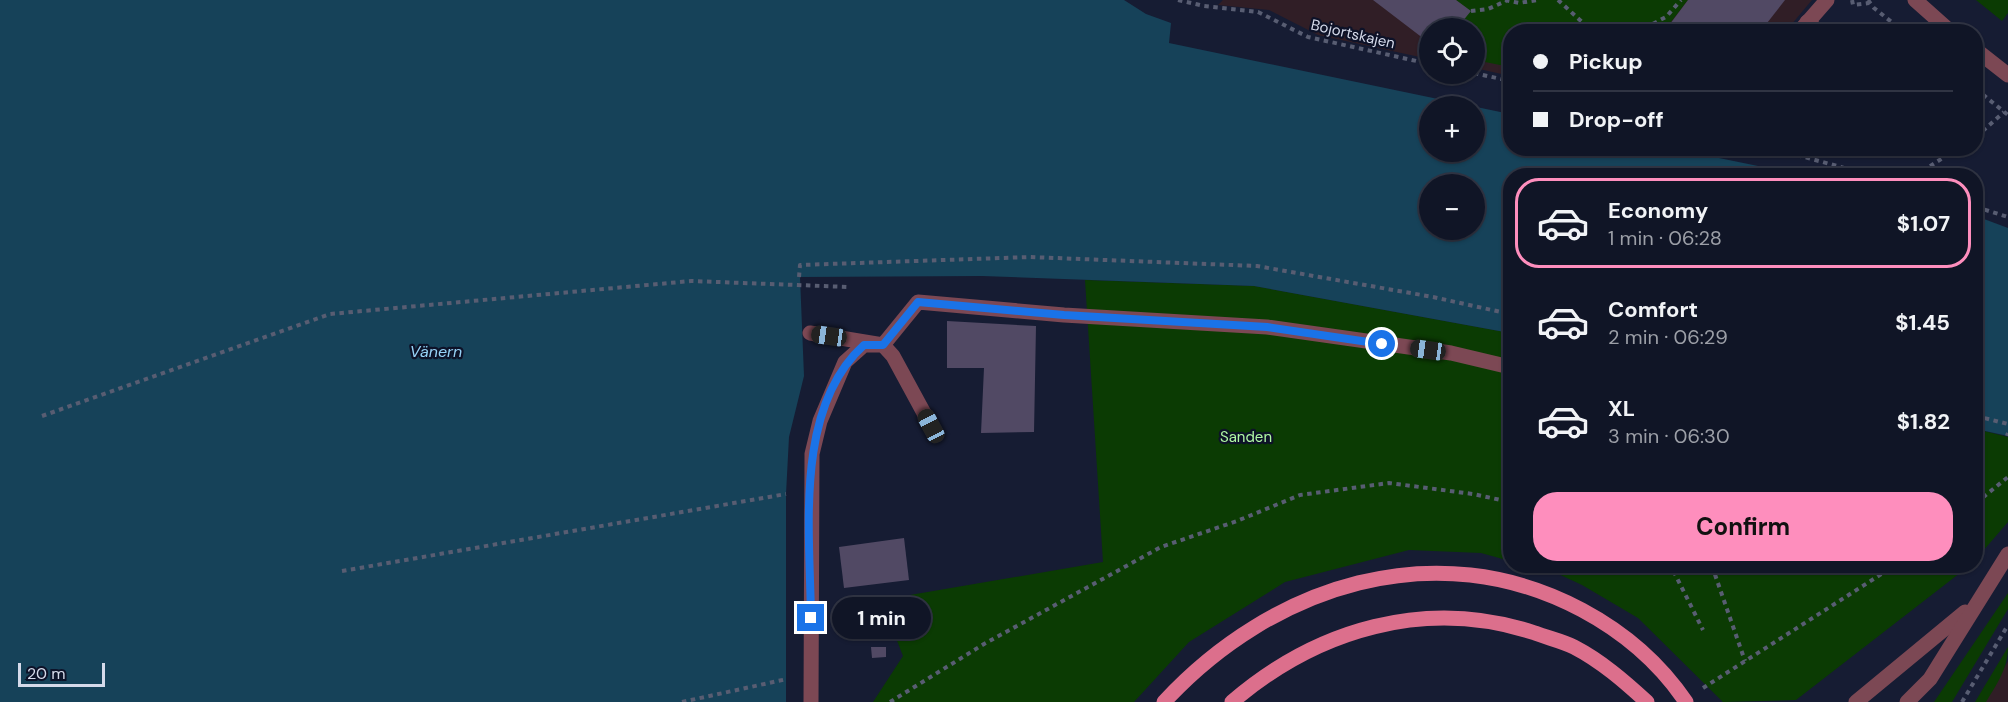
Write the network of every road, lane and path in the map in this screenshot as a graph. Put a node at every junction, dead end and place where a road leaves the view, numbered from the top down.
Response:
1 (1178, 0) edge
2 (1210, 0) edge
3 (1537, 0) edge
4 (1558, 0) edge
5 (1681, 0) edge
6 (1827, 0) edge
7 (1852, 0) edge
8 (1915, 0) edge
9 (1505, 1) edge
10 (1869, 1) edge
11 (1204, 6) junction
12 (1471, 11) dead end
13 (1584, 24) edge
14 (1652, 24) edge
15 (1806, 24) edge
16 (1895, 24) edge
17 (1942, 24) edge
18 (1983, 55) edge
19 (1419, 62) edge
20 (1485, 75) edge
21 (2008, 75) edge
22 (1503, 79) edge
23 (1983, 95) edge
24 (2006, 113) edge
25 (1983, 131) edge
26 (1800, 156) edge
27 (1946, 156) edge
28 (1845, 168) edge
29 (1927, 168) edge
30 (1983, 209) edge
31 (2008, 217) edge
32 (799, 277) dead end
33 (849, 287) dead end
34 (1503, 312) edge
35 (810, 333) dead end
36 (883, 345) junction
37 (1503, 365) edge
38 (42, 416) dead end
39 (1983, 418) edge
40 (2008, 424) edge
41 (931, 426) dead end
42 (2008, 477) edge
43 (786, 494) dead end
44 (1983, 498) edge
45 (1503, 500) edge
46 (2008, 554) edge
47 (342, 571) dead end
48 (1674, 573) edge
49 (1714, 573) edge
50 (1883, 573) edge
51 (1974, 604) junction
52 (2008, 625) edge
53 (1703, 630) dead end
54 (1745, 661) junction
55 (787, 679) dead end
56 (1701, 688) dead end
57 (682, 702) edge
58 (811, 702) edge
59 (890, 702) edge
60 (1164, 702) edge
61 (1232, 702) edge
62 (1647, 702) edge
63 (1686, 702) edge
64 (1856, 702) edge
65 (1907, 702) edge
66 (1962, 702) edge

1 - 11 path, Bojortskajen
2 - 11 path
3 - 9 path
4 - 13 path
5 - 14 path
6 - 15 street
7 - 10 path
8 - 17 street
9 - 12 path
10 - 16 path
11 - 19 path, Bojortskajen
18 - 21 street
20 - 22 path
23 - 24 path
24 - 25 path
26 - 28 path
27 - 29 path
30 - 31 path
32 - 34 path
33 - 38 path
35 - 36 street
36 - 37 street
36 - 41 street
36 - 58 street
39 - 40 path
42 - 44 path
43 - 47 path
45 - 59 path
46 - 51 street
48 - 53 path
49 - 54 path
50 - 54 path
51 - 64 street
51 - 65 street
52 - 66 path
54 - 56 path
55 - 57 path
60 - 63 main road
61 - 62 main road

